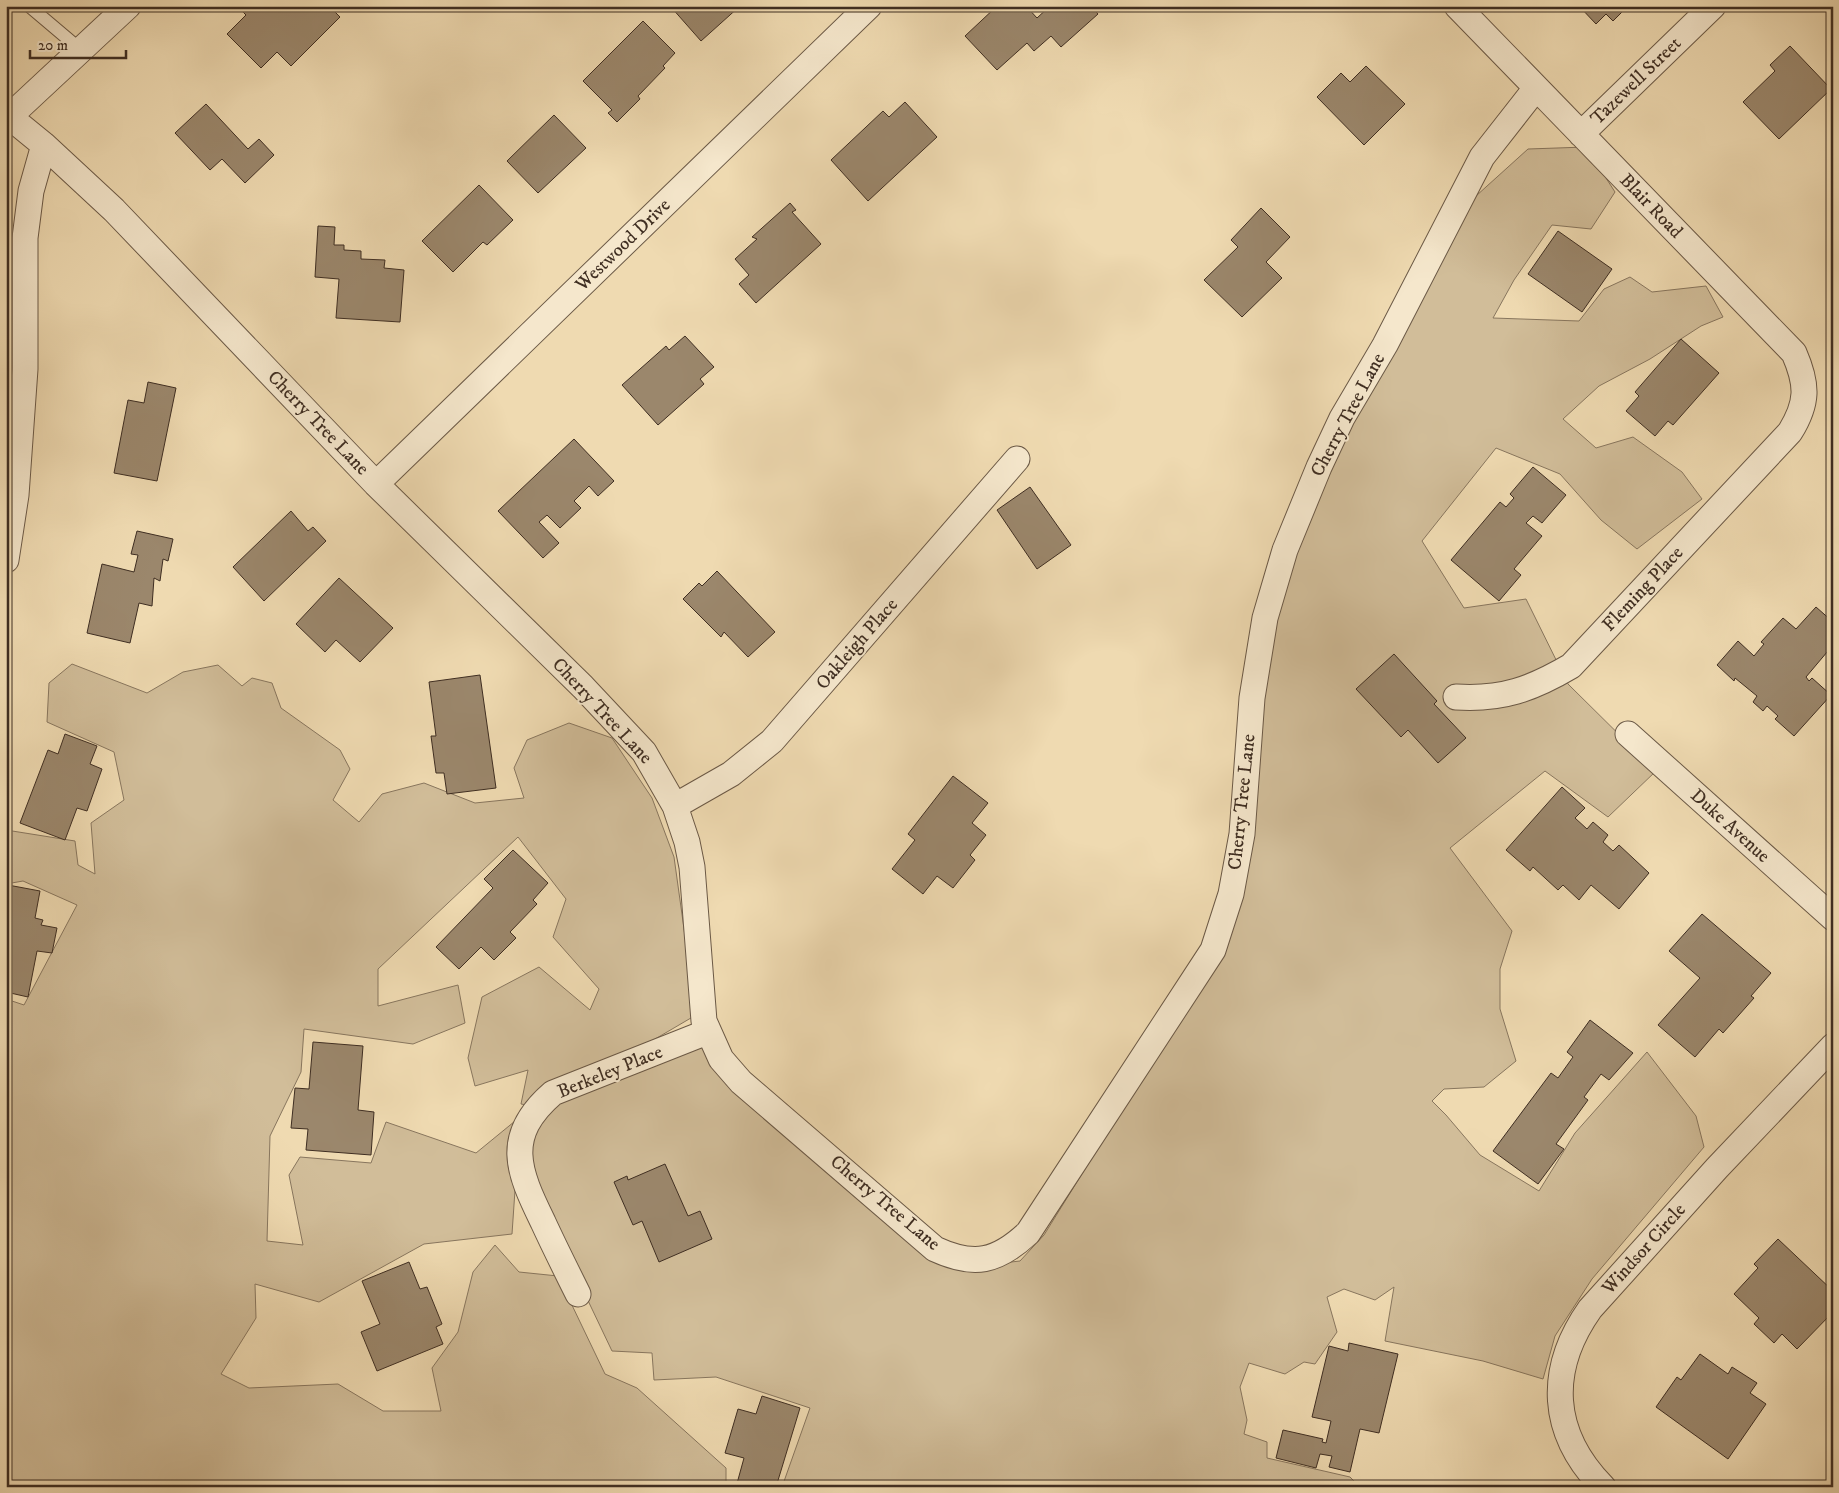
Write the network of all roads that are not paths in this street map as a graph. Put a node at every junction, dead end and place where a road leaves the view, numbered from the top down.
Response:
1 (29, 6) edge
2 (128, 6) edge
3 (869, 6) edge
4 (1457, 6) edge
5 (1713, 6) edge
6 (81, 50) junction
7 (1536, 88) junction
8 (8, 115) edge
9 (1581, 134) junction
10 (44, 145) junction
11 (1796, 423) joint
12 (1017, 458) dead end
13 (376, 484) junction
14 (6, 560) edge
15 (1456, 697) dead end
16 (1628, 734) dead end
17 (675, 806) junction
18 (1833, 918) edge
19 (707, 1032) junction
20 (1833, 1046) edge
21 (578, 1294) dead end
22 (1603, 1487) edge

1 - 6 lane
2 - 6 street
3 - 13 street, Westwood Drive
4 - 7 street, Blair Road
5 - 9 street, Tazewell Street
6 - 8 street
7 - 9 street, Blair Road
7 - 19 street, Cherry Tree Lane
8 - 10 street, Cherry Tree Lane
9 - 11 street, Blair Road
10 - 13 street, Cherry Tree Lane
10 - 14 street
11 - 15 street, Fleming Place
12 - 17 street, Oakleigh Place
13 - 17 street, Cherry Tree Lane
16 - 18 street, Duke Avenue
17 - 19 street, Cherry Tree Lane
19 - 21 street, Berkeley Place
20 - 22 street, Windsor Circle

